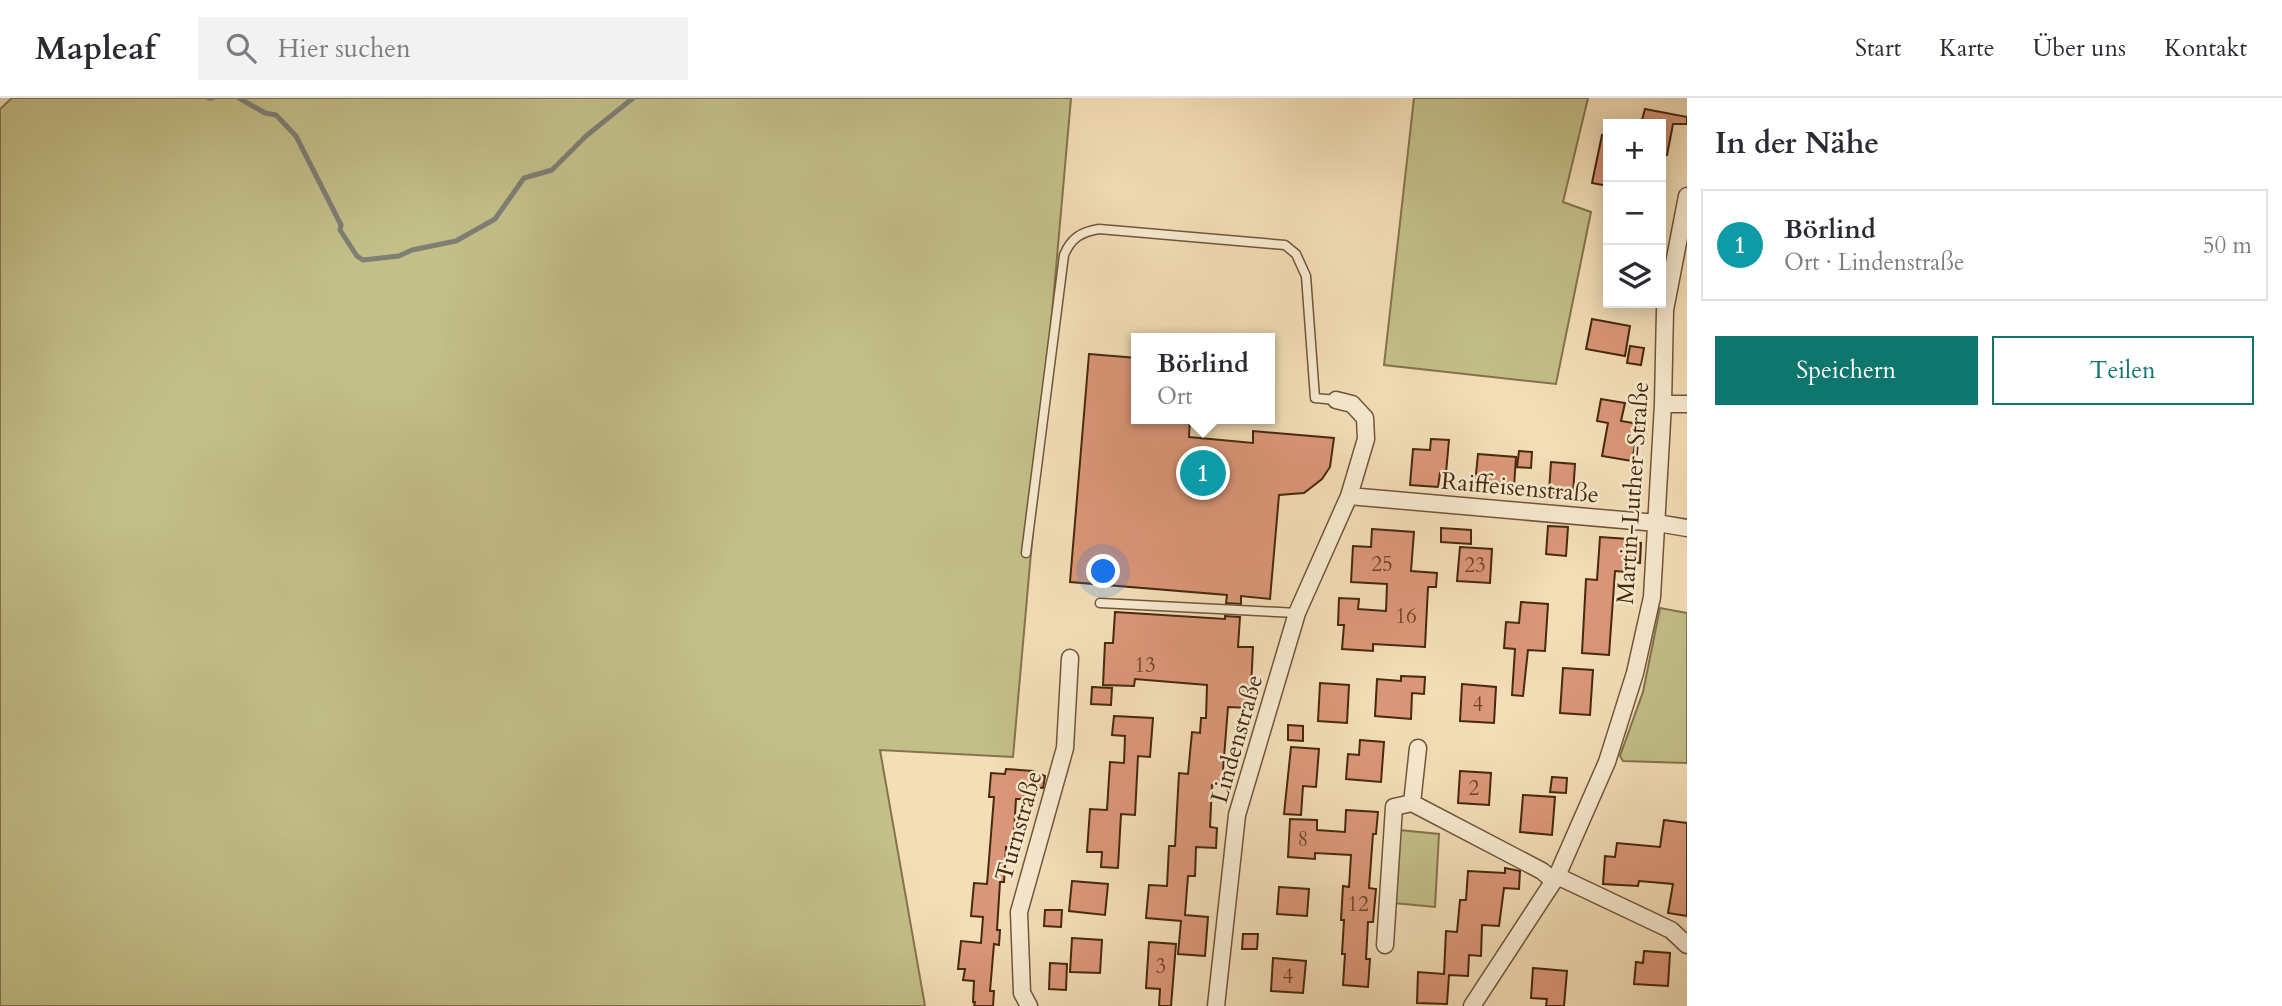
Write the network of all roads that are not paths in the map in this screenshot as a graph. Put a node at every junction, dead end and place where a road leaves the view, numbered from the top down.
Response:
1 (1687, 195) edge
2 (1684, 228) edge
3 (1336, 400) joint
4 (1663, 404) junction
5 (1687, 404) edge
6 (1349, 496) junction
7 (1657, 523) junction
8 (1687, 528) edge
9 (1026, 553) dead end
10 (1100, 603) dead end
11 (1297, 613) junction
12 (1070, 657) dead end
13 (1418, 748) dead end
14 (1412, 803) junction
15 (1556, 879) junction
16 (1385, 945) dead end
17 (1687, 945) edge
18 (1029, 1006) edge
19 (1216, 1006) edge
20 (1472, 1006) edge

1 - 2 street, Martin-Luther-Straße
2 - 4 street, Martin-Luther-Straße
3 - 6 street, Lindenstraße
3 - 9 lane
4 - 5 street
4 - 7 street, Martin-Luther-Straße
6 - 7 street, Raiffeisenstraße
6 - 11 street, Lindenstraße
7 - 8 street, Raiffeisenstraße
7 - 15 street, Martin-Luther-Straße
10 - 11 lane
11 - 19 street, Lindenstraße
12 - 18 street, Turnstraße
13 - 14 street
14 - 15 street
14 - 16 street
15 - 17 street
15 - 20 street, Martin-Luther-Straße

